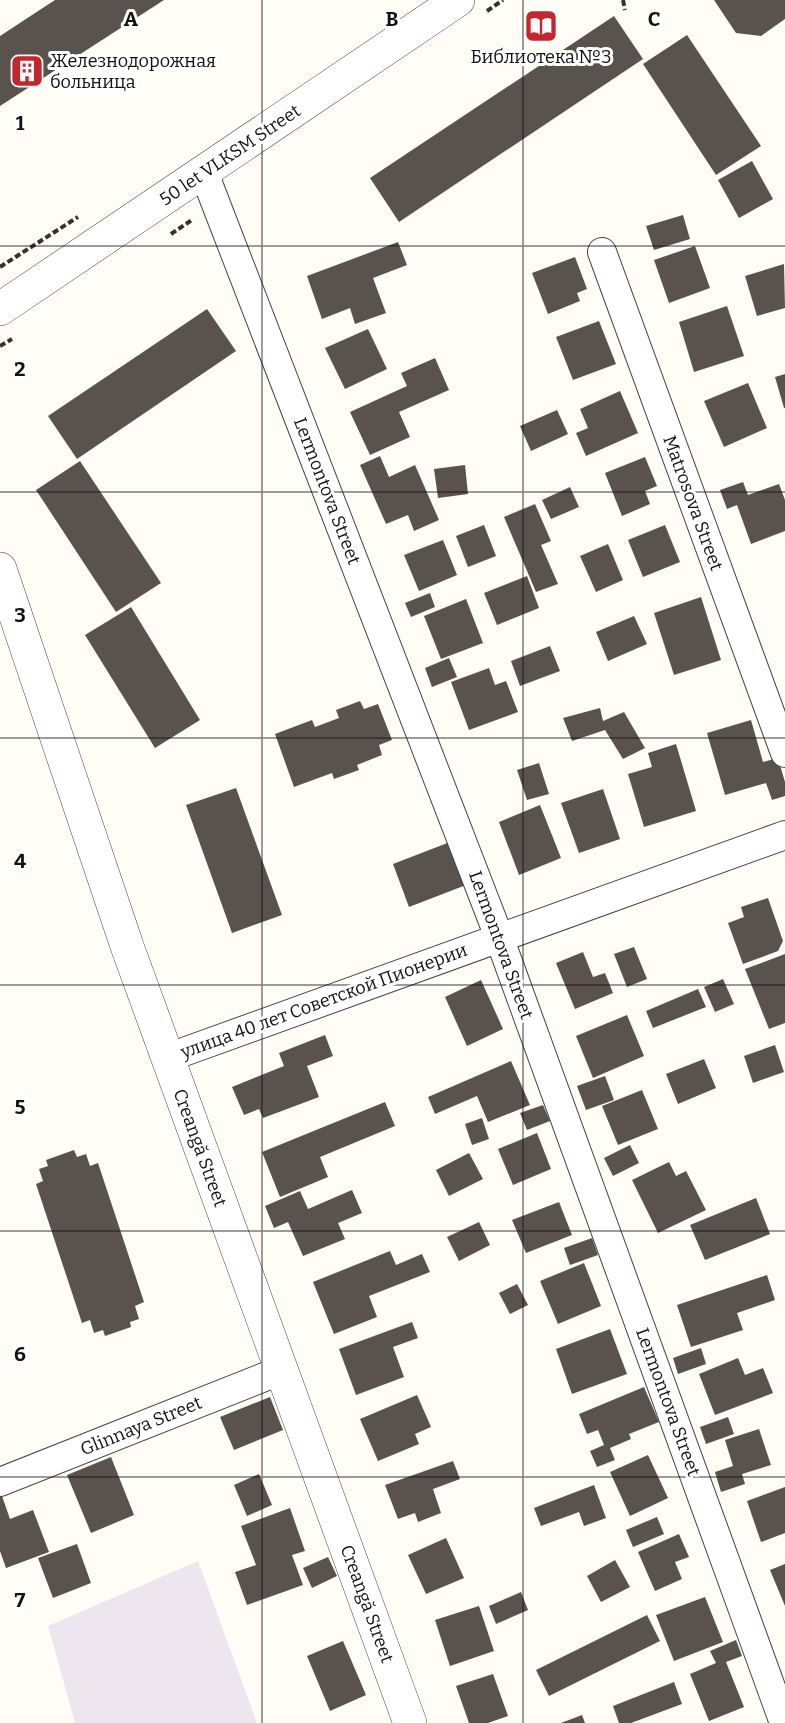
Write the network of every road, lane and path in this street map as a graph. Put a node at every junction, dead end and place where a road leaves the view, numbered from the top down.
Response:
1 (458, 0) edge
2 (623, 0) edge
3 (625, 10) dead end
4 (204, 173) junction
5 (602, 252) dead end
6 (0, 309) edge
7 (0, 569) edge
8 (785, 753) edge
9 (785, 835) edge
10 (499, 937) junction
11 (167, 1058) junction
12 (282, 1370) junction
13 (0, 1482) edge
14 (410, 1723) edge
15 (784, 1723) edge

1 - 4 street, 50 let VLKSM Street
2 - 3 path
4 - 6 street, 50 let VLKSM Street
4 - 10 street, Lermontova Street
5 - 8 street, Matrosova Street
7 - 11 street, Creangă Street
9 - 10 street, улица 40 лет Советской Пионерии
10 - 11 street, улица 40 лет Советской Пионерии
10 - 15 street, Lermontova Street
11 - 12 street, Creangă Street
12 - 13 street, Glinnaya Street
12 - 14 street, Creangă Street

